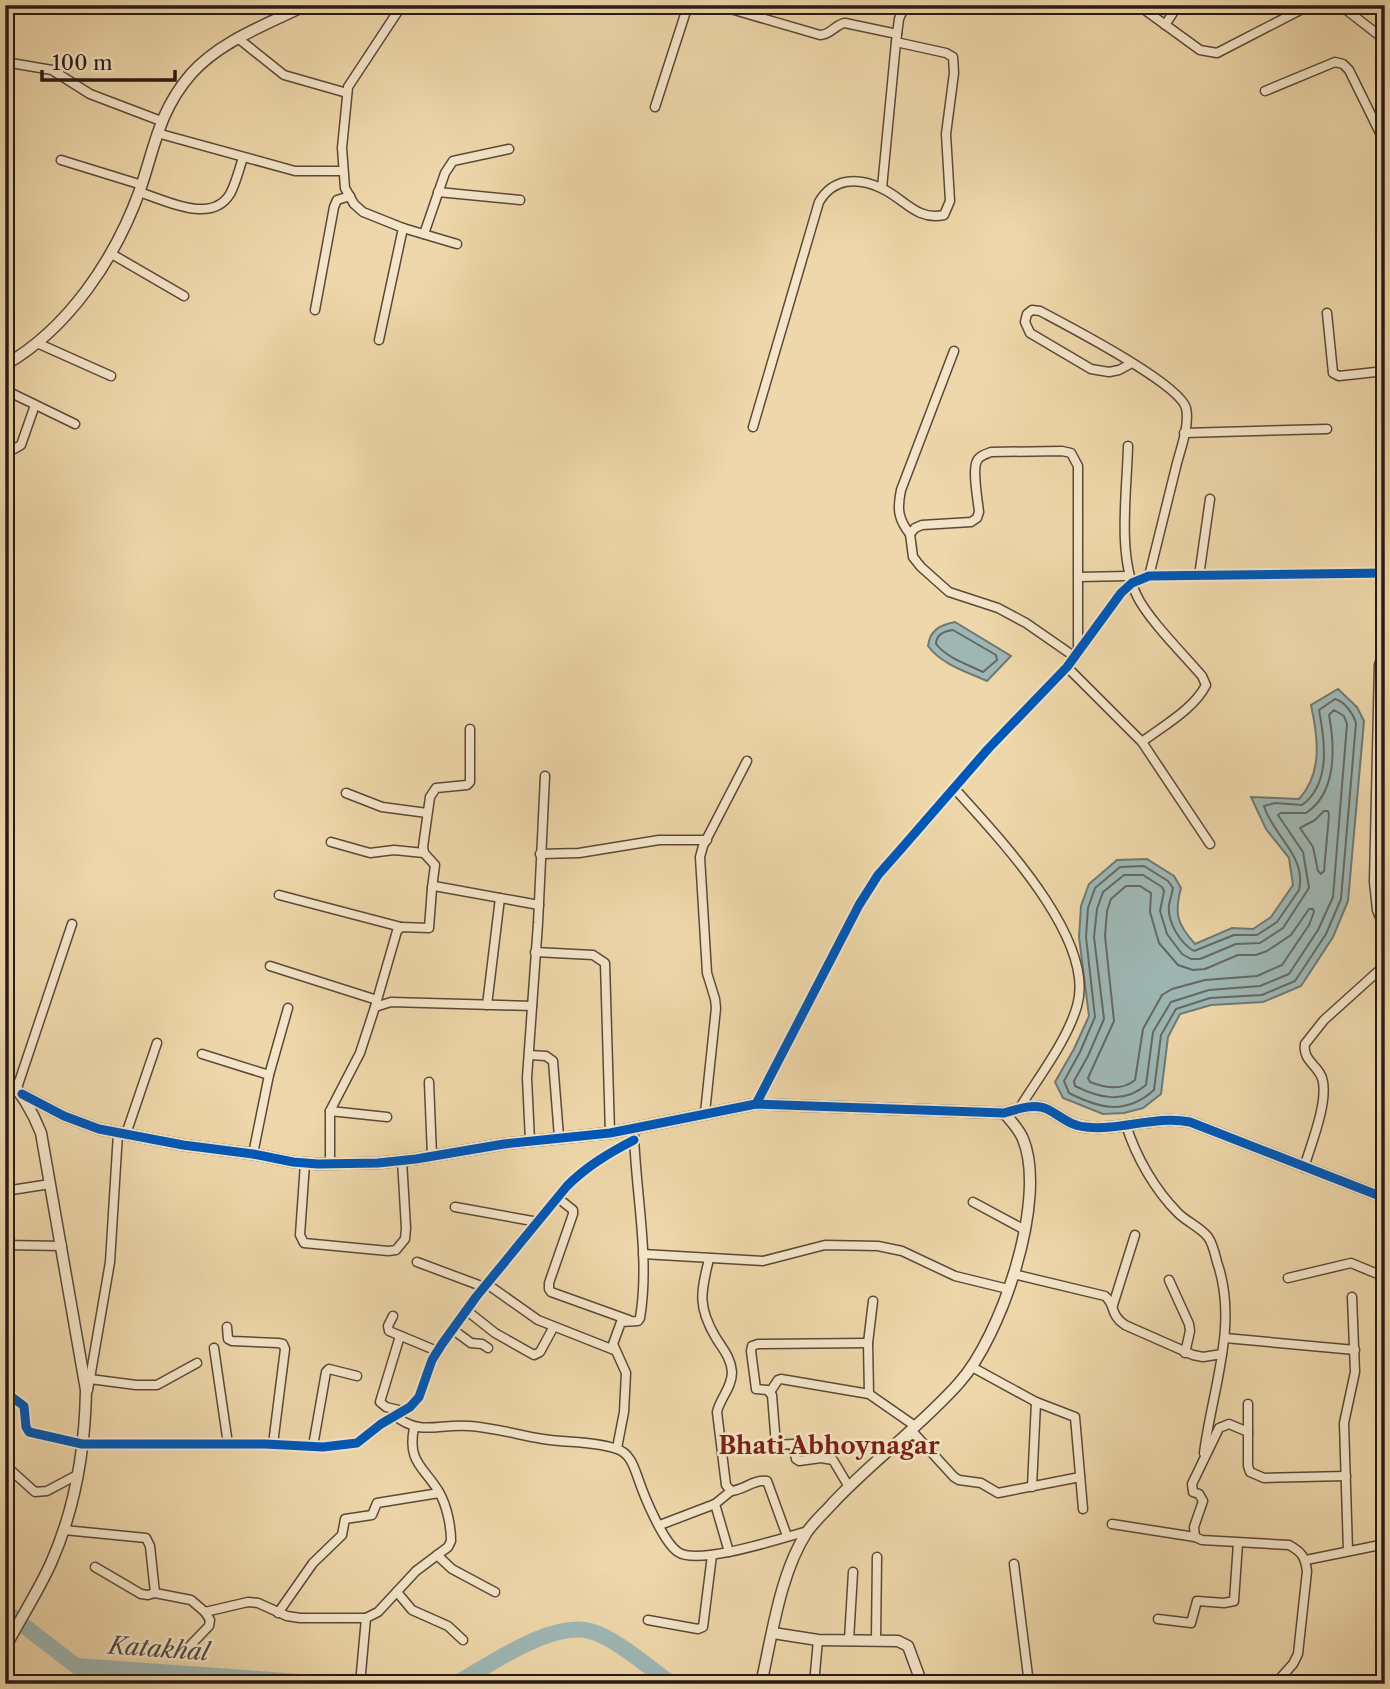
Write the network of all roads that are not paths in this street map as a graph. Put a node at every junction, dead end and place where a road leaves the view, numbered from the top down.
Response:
1 (283, 5) edge
2 (306, 5) edge
3 (402, 5) edge
4 (688, 5) edge
5 (717, 5) edge
6 (905, 5) edge
7 (1138, 5) edge
8 (1178, 5) edge
9 (1310, 5) edge
10 (1340, 5) edge
11 (1291, 9) edge
12 (282, 17) junction
13 (1165, 25) junction
14 (897, 38) junction
15 (239, 39) junction
16 (1385, 40) edge
17 (5, 62) edge
18 (1265, 91) dead end
19 (346, 93) junction
20 (655, 107) dead end
21 (161, 121) junction
22 (157, 133) junction
23 (1384, 141) edge
24 (509, 149) dead end
25 (243, 158) junction
26 (61, 160) dead end
27 (343, 172) junction
28 (140, 188) junction
29 (882, 188) junction
30 (438, 192) junction
31 (350, 196) junction
32 (520, 200) dead end
33 (403, 228) junction
34 (424, 234) junction
35 (457, 244) dead end
36 (110, 253) junction
37 (184, 296) dead end
38 (315, 310) dead end
39 (1328, 313) dead end
40 (379, 340) dead end
41 (37, 343) junction
42 (954, 351) dead end
43 (8, 361) edge
44 (1132, 363) junction
45 (1385, 371) edge
46 (111, 376) dead end
47 (5, 390) edge
48 (35, 405) junction
49 (75, 424) dead end
50 (753, 427) dead end
51 (1328, 429) dead end
52 (1184, 433) junction
53 (5, 445) edge
54 (1128, 446) dead end
55 (1210, 499) dead end
56 (910, 534) junction
57 (1385, 573) edge
58 (1149, 576) junction
59 (1199, 576) junction
60 (1079, 577) junction
61 (1130, 580) junction
62 (1385, 646) edge
63 (1076, 655) junction
64 (1067, 667) junction
65 (470, 729) dead end
66 (1142, 742) junction
67 (747, 761) dead end
68 (545, 776) dead end
69 (955, 789) junction
70 (346, 793) dead end
71 (427, 813) junction
72 (707, 839) junction
73 (331, 842) dead end
74 (1210, 844) dead end
75 (424, 853) junction
76 (540, 854) junction
77 (432, 888) junction
78 (279, 895) dead end
79 (500, 898) junction
80 (539, 905) junction
81 (72, 924) dead end
82 (401, 927) junction
83 (1385, 930) edge
84 (535, 952) junction
85 (1385, 965) edge
86 (270, 966) dead end
87 (376, 1004) junction
88 (487, 1005) junction
89 (532, 1006) junction
90 (288, 1008) dead end
91 (157, 1043) dead end
92 (202, 1054) dead end
93 (528, 1055) junction
94 (5, 1075) edge
95 (269, 1075) junction
96 (429, 1082) dead end
97 (20, 1091) junction
98 (756, 1104) junction
99 (1019, 1109) junction
100 (330, 1111) junction
101 (1004, 1112) junction
102 (705, 1113) junction
103 (387, 1117) dead end
104 (1126, 1125) junction
105 (122, 1133) junction
106 (610, 1133) junction
107 (634, 1135) junction
108 (559, 1137) junction
109 (530, 1141) junction
110 (253, 1154) junction
111 (432, 1156) junction
112 (402, 1160) junction
113 (305, 1163) junction
114 (330, 1163) junction
115 (1304, 1168) junction
116 (50, 1184) junction
117 (5, 1191) edge
118 (558, 1198) junction
119 (1385, 1198) edge
120 (973, 1202) dead end
121 (455, 1207) dead end
122 (538, 1222) junction
123 (1025, 1230) junction
124 (1135, 1235) dead end
125 (5, 1245) edge
126 (62, 1246) junction
127 (643, 1254) junction
128 (709, 1259) junction
129 (417, 1262) dead end
130 (1013, 1274) junction
131 (1385, 1277) edge
132 (1288, 1279) dead end
133 (1169, 1280) dead end
134 (485, 1285) junction
135 (1008, 1289) junction
136 (1352, 1297) dead end
137 (873, 1301) dead end
138 (1112, 1308) junction
139 (466, 1310) junction
140 (393, 1316) dead end
141 (633, 1321) junction
142 (226, 1327) dead end
143 (553, 1328) junction
144 (452, 1329) junction
145 (400, 1336) junction
146 (1225, 1338) junction
147 (868, 1343) junction
148 (214, 1348) dead end
149 (488, 1348) dead end
150 (614, 1350) junction
151 (1355, 1350) junction
152 (437, 1351) junction
153 (1185, 1353) junction
154 (1222, 1354) junction
155 (197, 1363) dead end
156 (972, 1367) junction
157 (357, 1376) dead end
158 (90, 1379) junction
159 (5, 1392) edge
160 (770, 1392) junction
161 (869, 1394) junction
162 (1036, 1402) junction
163 (85, 1404) junction
164 (1248, 1404) dead end
165 (402, 1411) junction
166 (394, 1415) junction
167 (414, 1428) junction
168 (913, 1428) junction
169 (1248, 1432) junction
170 (82, 1444) junction
171 (228, 1444) junction
172 (273, 1444) junction
173 (313, 1446) junction
174 (617, 1448) junction
175 (1203, 1460) junction
176 (5, 1465) edge
177 (77, 1475) junction
178 (1346, 1476) junction
179 (1080, 1477) junction
180 (849, 1487) junction
181 (1032, 1487) junction
182 (731, 1491) junction
183 (439, 1493) junction
184 (715, 1504) junction
185 (1083, 1509) dead end
186 (1112, 1524) dead end
187 (660, 1525) junction
188 (64, 1530) junction
189 (808, 1531) junction
190 (787, 1536) junction
191 (1195, 1537) junction
192 (1238, 1543) junction
193 (1385, 1544) edge
194 (1348, 1551) junction
195 (729, 1552) junction
196 (438, 1555) junction
197 (712, 1555) junction
198 (1385, 1556) edge
199 (877, 1557) dead end
200 (1306, 1560) junction
201 (1014, 1563) dead end
202 (94, 1567) dead end
203 (853, 1572) dead end
204 (397, 1592) junction
205 (495, 1592) dead end
206 (155, 1594) junction
207 (1385, 1611) edge
208 (205, 1612) junction
209 (278, 1613) junction
210 (366, 1618) junction
211 (1158, 1619) dead end
212 (648, 1620) dead end
213 (773, 1633) junction
214 (463, 1640) dead end
215 (818, 1640) junction
216 (849, 1640) junction
217 (876, 1640) junction
218 (6, 1646) edge
219 (183, 1653) dead end
220 (360, 1684) edge
221 (552, 1684) edge
222 (602, 1684) edge
223 (761, 1684) edge
224 (814, 1684) edge
225 (922, 1684) edge
226 (1029, 1684) edge
227 (1275, 1684) edge

1 - 12 street
2 - 12 street
3 - 19 street
4 - 20 street
5 - 14 street
6 - 14 street
7 - 13 street
8 - 13 street
9 - 11 street
10 - 16 street
11 - 13 street
12 - 15 street
14 - 29 street
14 - 29 street
15 - 19 street
15 - 21 street
17 - 21 street
18 - 23 street
19 - 27 street
21 - 22 street
22 - 25 street
22 - 28 street
24 - 30 street
25 - 27 street
25 - 28 street
26 - 28 street
27 - 31 street
28 - 36 street
29 - 50 street
30 - 32 street
30 - 34 street
31 - 33 street
31 - 38 street
33 - 34 street
33 - 40 street
34 - 35 street
36 - 37 street
36 - 41 street
39 - 45 street
41 - 43 street
41 - 46 street
42 - 56 street
44 - 44 street
44 - 52 street
47 - 48 street
48 - 49 street
48 - 53 street
51 - 52 street
52 - 58 street
54 - 61 street
55 - 59 street
56 - 60 street
56 - 63 street
57 - 59 street
58 - 59 street
58 - 61 street
60 - 61 street
60 - 63 street
61 - 63 street
61 - 66 street
62 - 83 street
63 - 64 street
64 - 66 street
64 - 69 street
65 - 71 street
66 - 74 street
67 - 72 street
68 - 76 street
69 - 98 street
69 - 99 street
70 - 71 street
71 - 75 street
72 - 76 street
72 - 102 street
73 - 75 street
75 - 77 street
76 - 80 street
77 - 79 street
77 - 82 street
78 - 82 street
79 - 80 street
79 - 88 street
80 - 84 street
81 - 97 street
82 - 87 street
84 - 89 street
84 - 106 street
85 - 115 street
86 - 87 street
87 - 88 street
87 - 100 street
88 - 89 street
89 - 93 street
90 - 95 street
91 - 105 street
92 - 95 street
93 - 108 street
93 - 109 street
94 - 97 street
95 - 110 street
96 - 111 street
97 - 105 street
97 - 116 street
98 - 101 street
98 - 102 street
99 - 101 street
99 - 104 street
100 - 103 street
100 - 114 street
101 - 123 street
102 - 107 street
104 - 115 street
104 - 146 street
105 - 110 street
105 - 158 street
106 - 107 street
106 - 108 street
107 - 118 street
107 - 127 street
108 - 109 street
109 - 111 street
110 - 113 street
111 - 112 street
112 - 113 street
112 - 114 street
113 - 114 street
115 - 119 street
116 - 117 street
116 - 126 street
118 - 122 street
118 - 141 street
120 - 123 street
121 - 122 street
122 - 134 street
123 - 130 street
124 - 138 street
125 - 126 street
126 - 163 street
127 - 128 street
127 - 141 street
128 - 135 street
128 - 182 street
129 - 134 street
130 - 135 street
130 - 138 street
131 - 132 street
133 - 153 street
134 - 139 street
134 - 143 street
135 - 156 street
136 - 151 street
137 - 147 street
138 - 153 street
139 - 143 street
139 - 144 street
140 - 145 street
141 - 150 street
142 - 172 street
143 - 150 street
144 - 149 street
144 - 152 street
145 - 152 street
145 - 165 street
146 - 151 street
146 - 154 street
147 - 160 street
147 - 161 street
148 - 171 street
150 - 174 street
151 - 178 street
152 - 165 street
153 - 154 street
154 - 175 street
155 - 158 street
156 - 162 street
156 - 168 street
157 - 173 street
158 - 163 street
159 - 170 street
160 - 161 street
160 - 180 street
161 - 168 street
162 - 179 street
162 - 181 street
163 - 170 street
164 - 169 street
165 - 166 street
166 - 167 street
166 - 173 street
167 - 174 street
167 - 183 street
168 - 180 street
168 - 181 street
169 - 175 street
169 - 178 street
170 - 171 street
170 - 177 street
171 - 172 street
172 - 173 street
174 - 187 street
175 - 191 street
176 - 177 street
177 - 188 street
178 - 194 street
179 - 181 street
179 - 185 street
180 - 189 street
182 - 184 street
182 - 190 street
183 - 196 street
183 - 209 street
184 - 187 street
184 - 195 street
186 - 191 street
187 - 197 street
188 - 206 street
188 - 218 street
189 - 190 street
189 - 213 street
190 - 195 street
191 - 192 street
192 - 200 street
192 - 211 street
193 - 194 street
194 - 200 street
195 - 197 street
196 - 204 street
196 - 205 street
197 - 212 street
198 - 207 street
199 - 217 street
200 - 227 street
201 - 226 street
202 - 206 street
203 - 216 street
204 - 210 street
204 - 214 street
206 - 208 street
208 - 209 street
208 - 219 street
209 - 210 street
210 - 220 street
213 - 215 street
213 - 223 street
215 - 216 street
215 - 224 street
216 - 217 street
217 - 225 street
221 - 222 street

